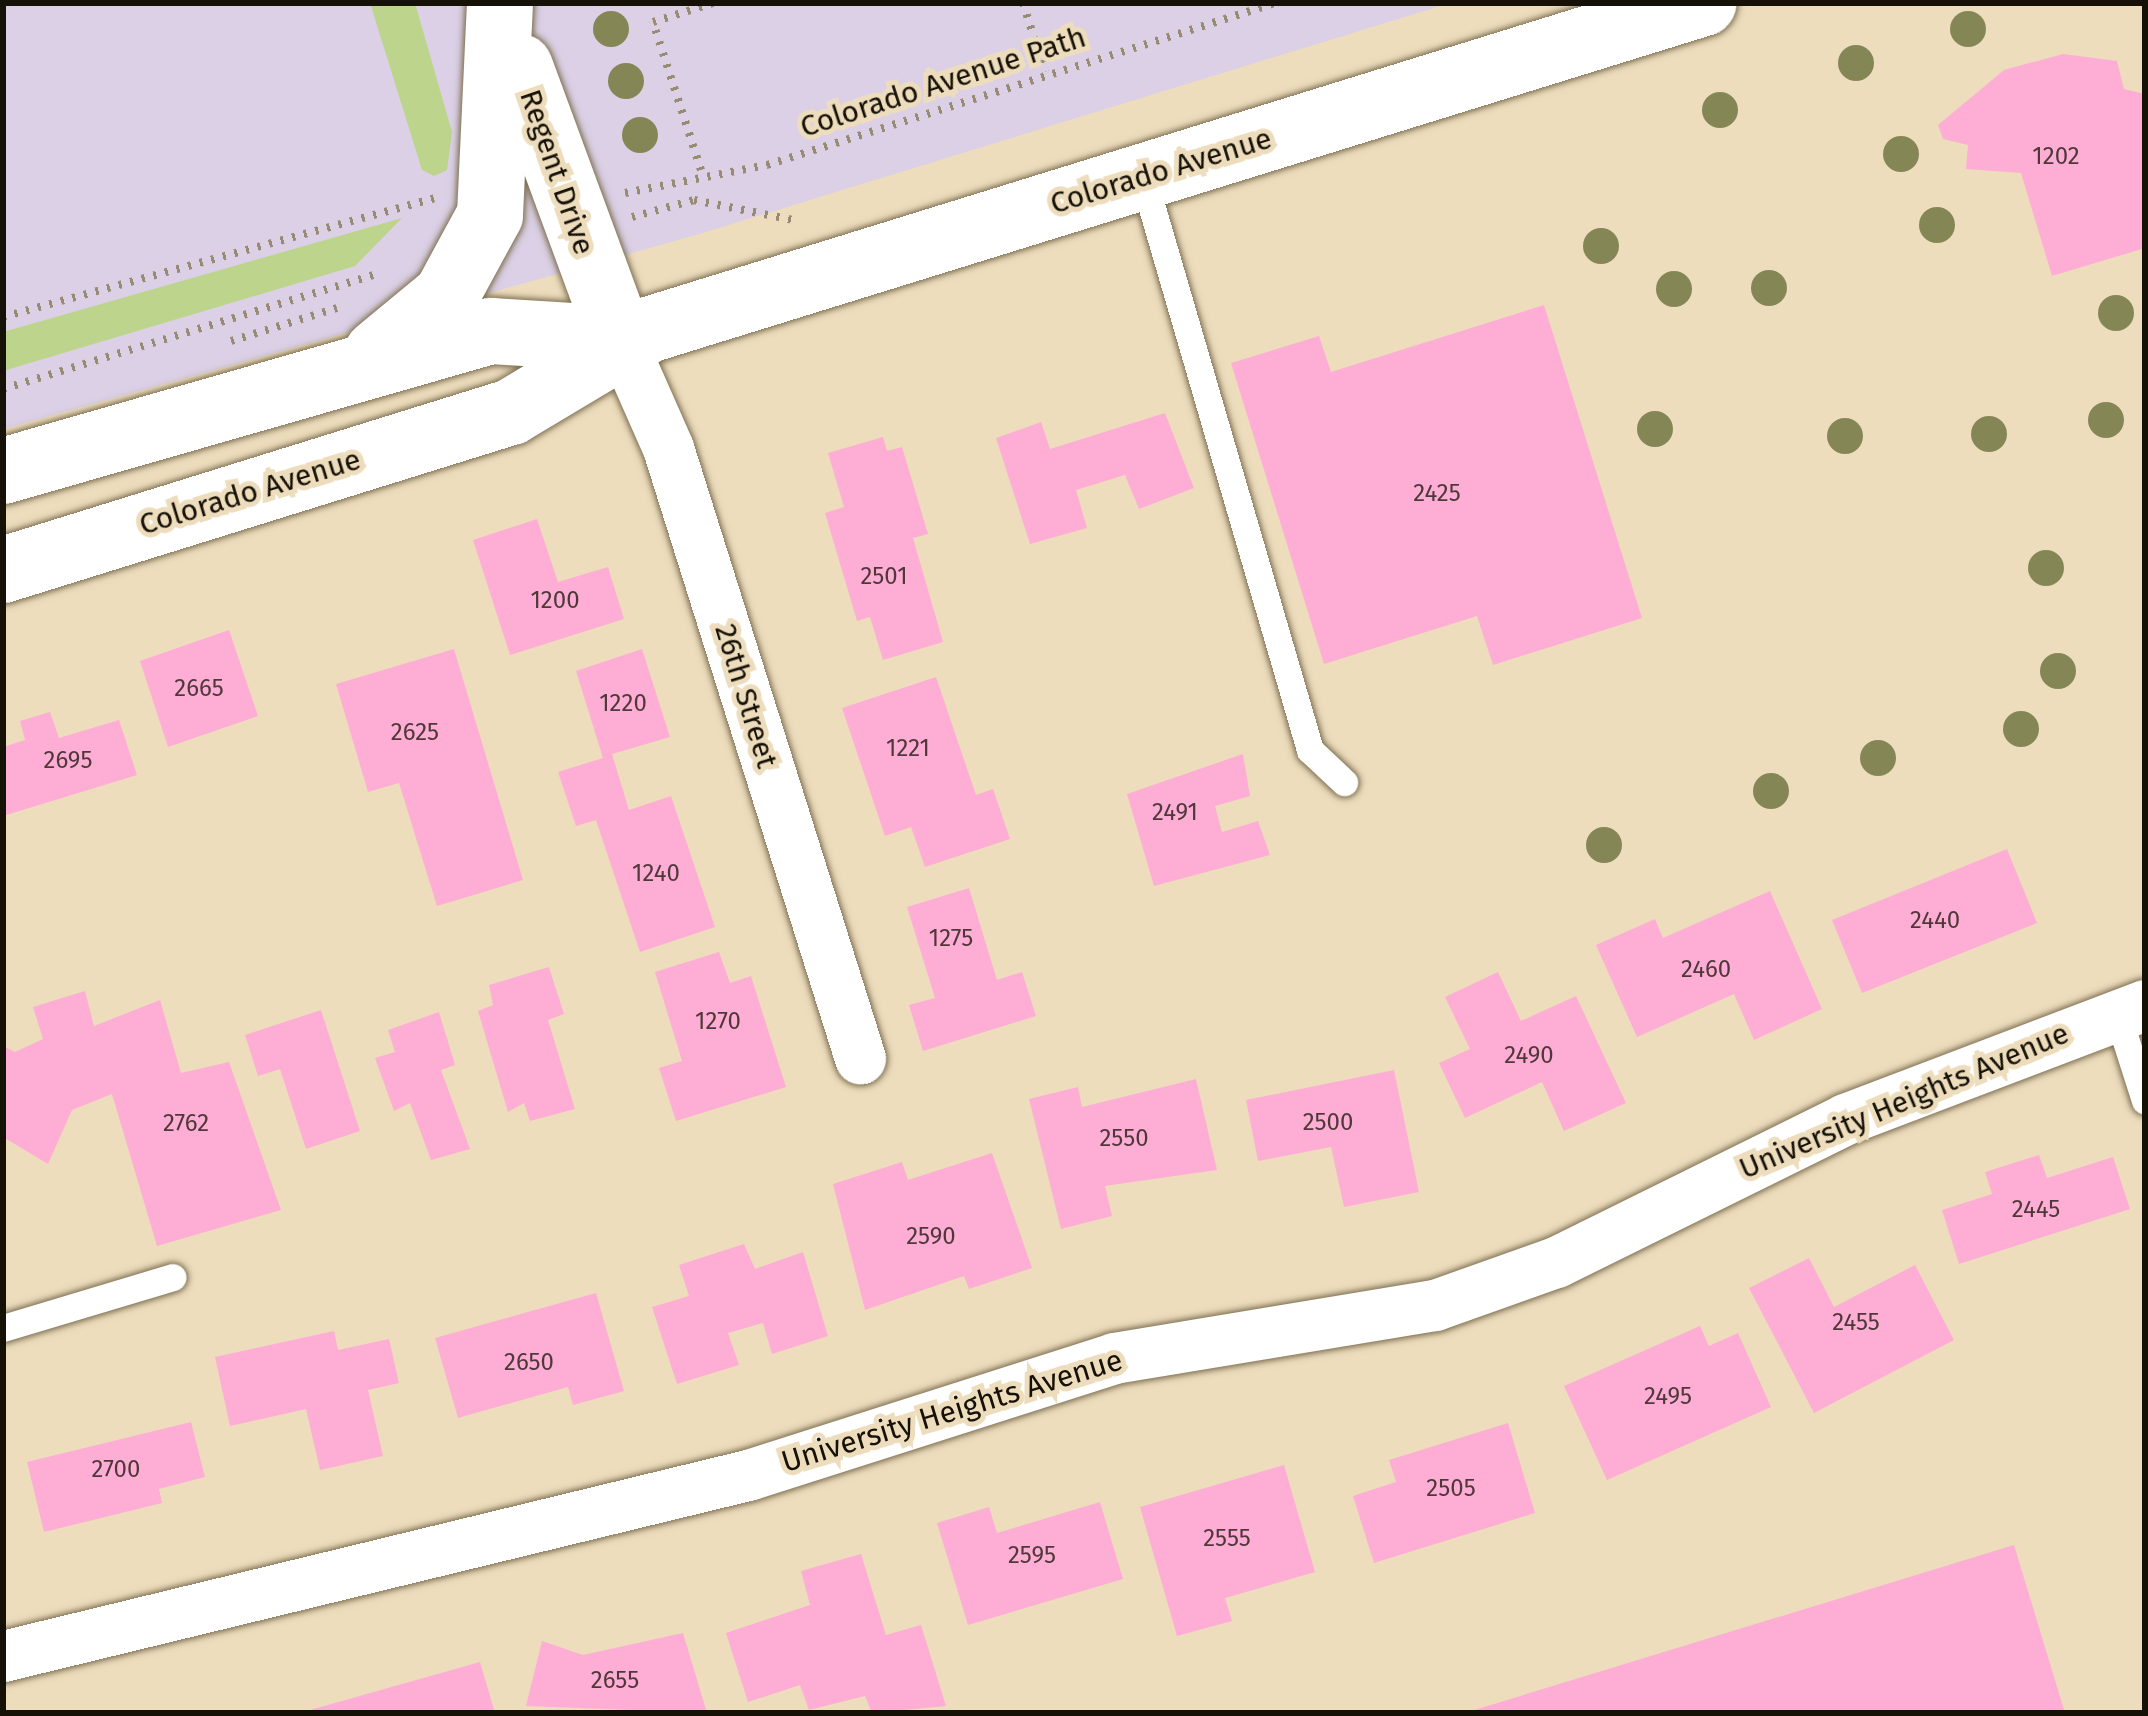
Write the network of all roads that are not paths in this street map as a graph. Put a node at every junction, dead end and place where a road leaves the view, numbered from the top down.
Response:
1 (1704, 3) edge
2 (499, 4) edge
3 (1142, 177) junction
4 (353, 336) junction
5 (620, 339) junction
6 (3, 471) edge
7 (3, 570) edge
8 (1344, 782) dead end
9 (2131, 1009) edge
10 (860, 1058) dead end
11 (2145, 1101) edge
12 (173, 1277) dead end
13 (3, 1328) edge
14 (3, 1656) edge

1 - 3 main road, Colorado Avenue
2 - 4 main road
2 - 5 main road, Regent Drive
3 - 5 main road, Colorado Avenue
3 - 8 lane
4 - 5 main road, Colorado Avenue
4 - 6 main road, Colorado Avenue
5 - 7 main road, Colorado Avenue
5 - 10 street, 26th Street
9 - 11 lane
9 - 14 street, University Heights Avenue
12 - 13 lane

